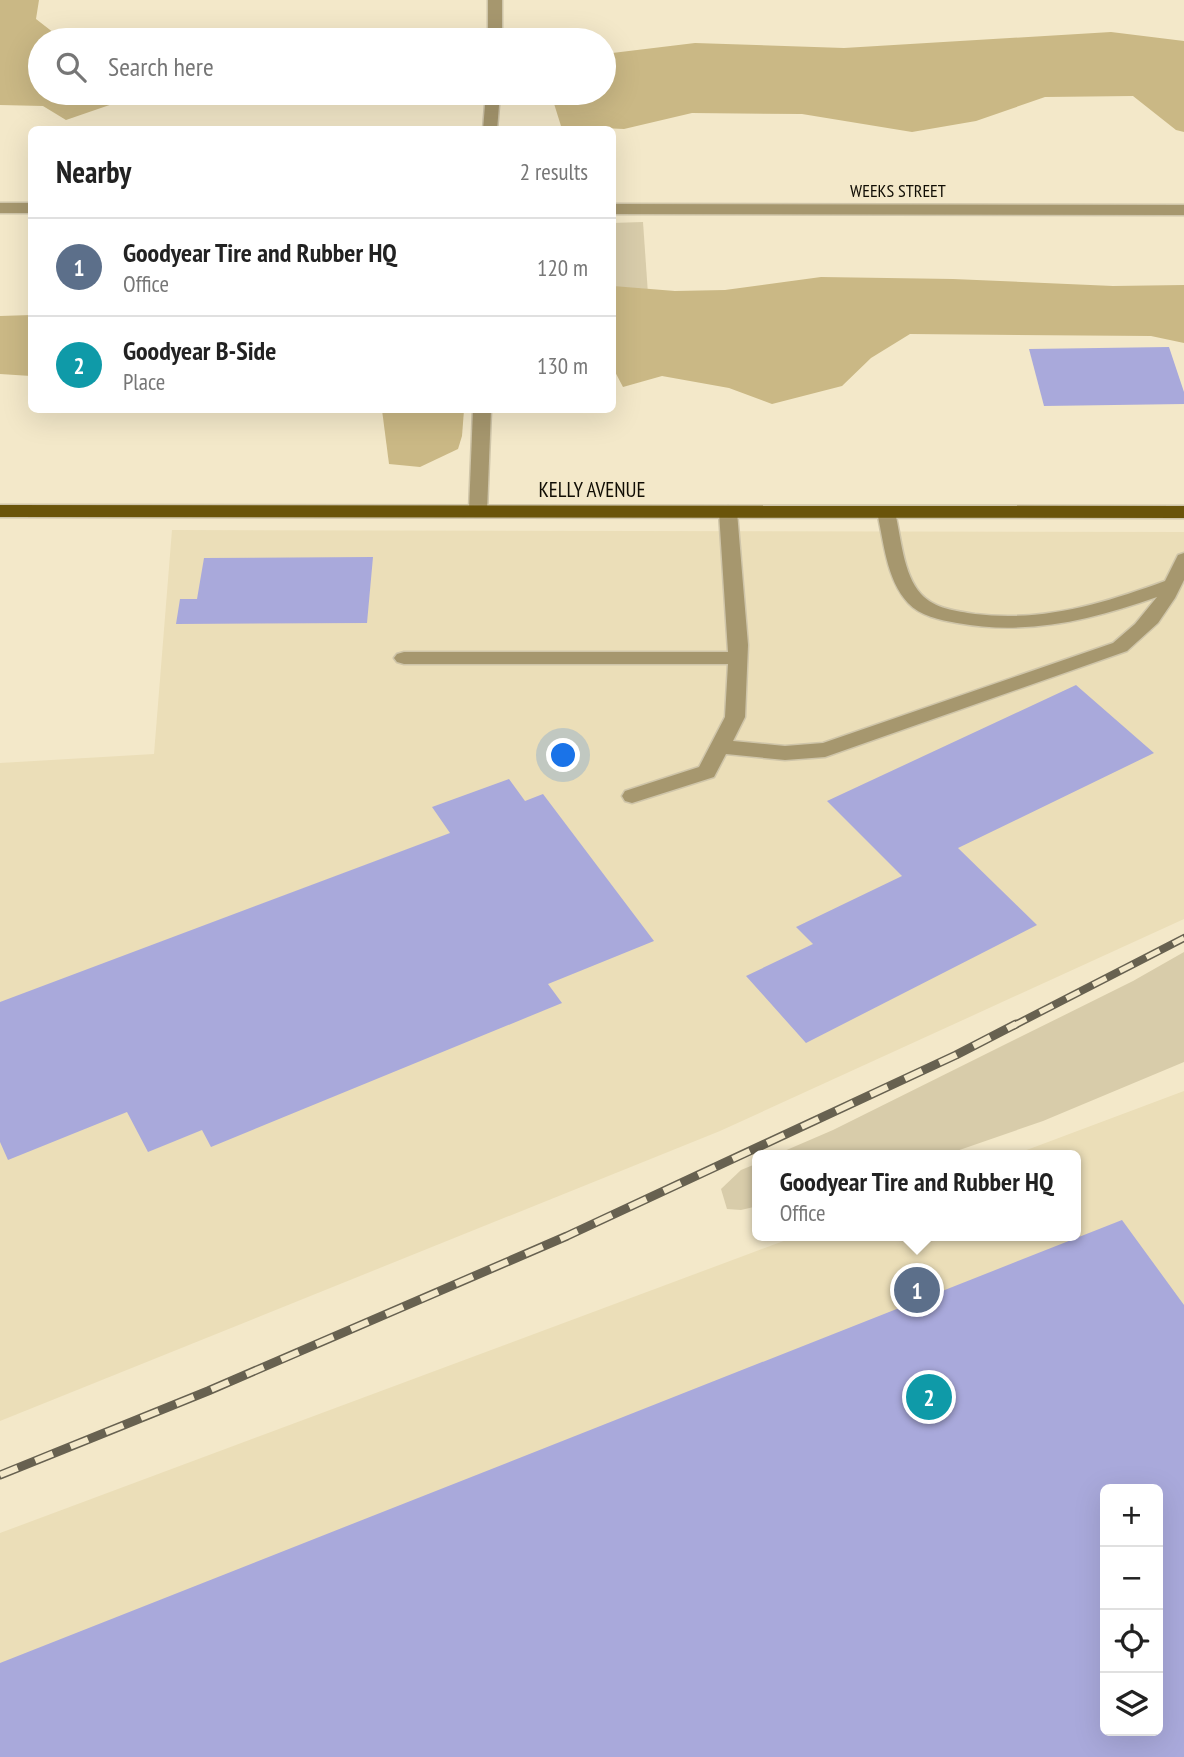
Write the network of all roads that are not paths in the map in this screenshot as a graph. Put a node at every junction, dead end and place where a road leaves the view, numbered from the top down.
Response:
1 (495, 0) edge
2 (495, 28) edge
3 (492, 105) edge
4 (491, 126) edge
5 (0, 208) edge
6 (28, 208) edge
7 (616, 209) edge
8 (1184, 209) edge
9 (482, 413) edge
10 (0, 511) edge
11 (478, 511) junction
12 (728, 512) junction
13 (886, 512) junction
14 (1184, 512) edge
15 (1184, 559) edge
16 (1173, 585) junction
17 (404, 658) dead end
18 (737, 658) junction
19 (720, 747) junction
20 (632, 796) dead end

1 - 2 street
3 - 4 street
5 - 6 street
7 - 8 street, WEEKS STREET
9 - 11 street
10 - 11 main road, KELLY AVENUE
11 - 12 main road, KELLY AVENUE
12 - 13 main road, KELLY AVENUE
12 - 18 street
13 - 14 main road, KELLY AVENUE
13 - 16 street
15 - 16 street
16 - 19 street
17 - 18 street
18 - 19 street
19 - 20 street

